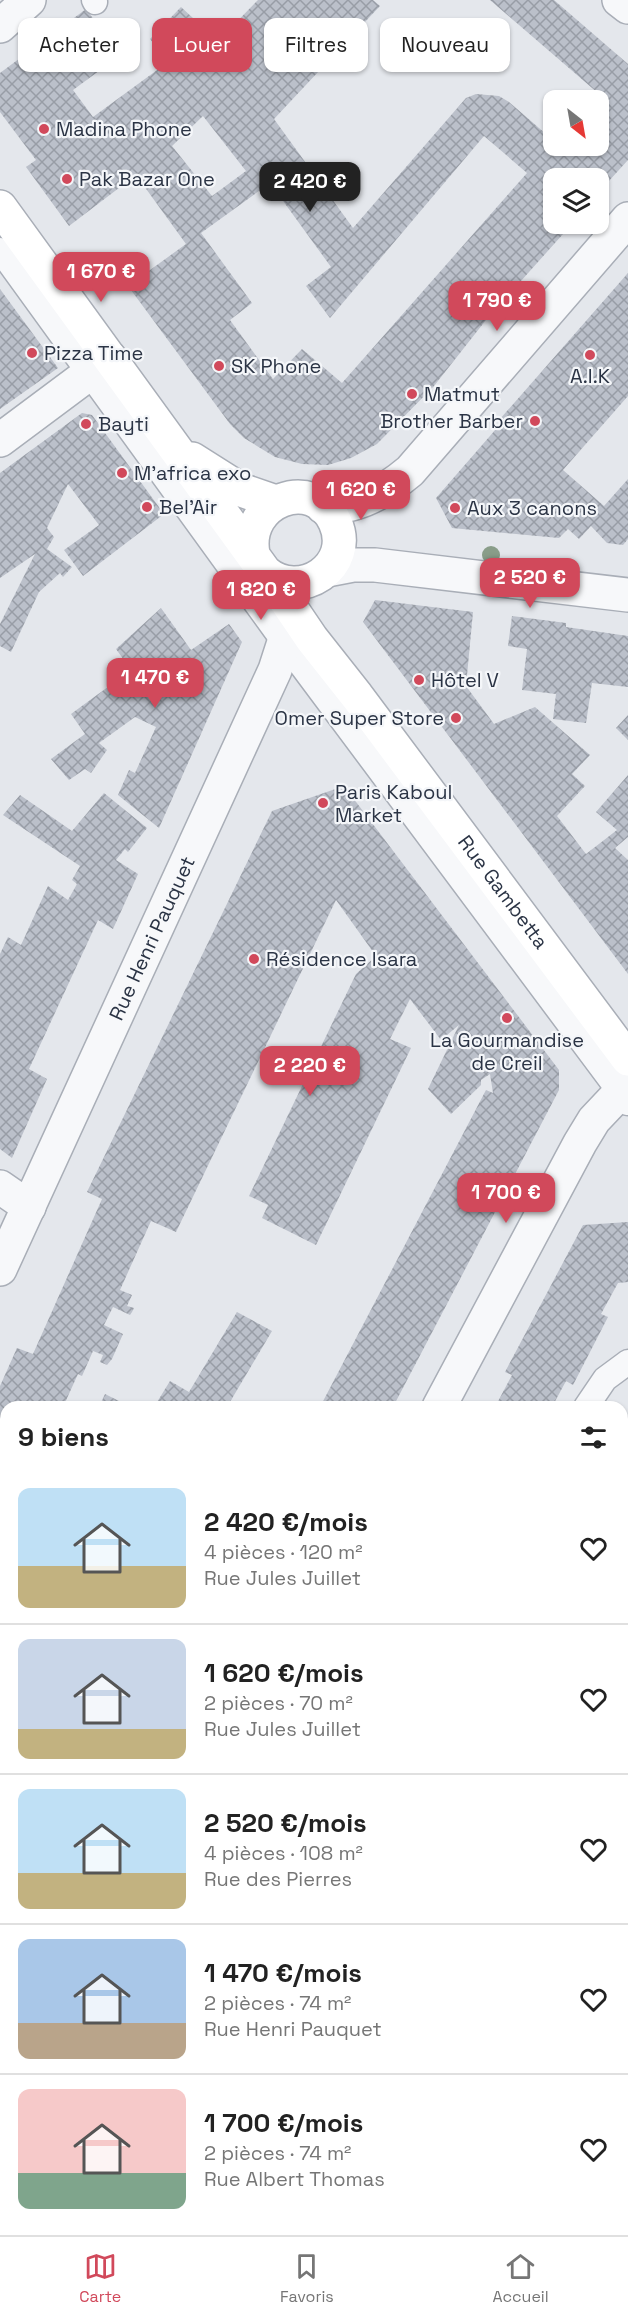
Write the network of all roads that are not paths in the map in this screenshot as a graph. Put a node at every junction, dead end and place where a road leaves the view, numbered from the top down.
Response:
1 (29, 0) edge
2 (619, 0) edge
3 (628, 8) edge
4 (0, 26) edge
5 (0, 207) edge
6 (628, 219) edge
7 (0, 250) edge
8 (99, 366) junction
9 (161, 429) junction
10 (0, 440) edge
11 (276, 502) junction
12 (323, 507) junction
13 (323, 574) junction
14 (270, 577) junction
15 (628, 595) edge
16 (284, 642) junction
17 (357, 696) junction
18 (628, 1059) edge
19 (625, 1093) edge
20 (0, 1187) edge
21 (29, 1207) junction
22 (0, 1269) edge
23 (628, 1362) edge
24 (442, 1401) edge
25 (590, 1401) edge

1 - 4 street
2 - 3 street
5 - 8 main road, Rue Gambetta
6 - 12 street
7 - 8 lane
8 - 9 main road, Rue Gambetta
8 - 10 street
8 - 16 lane
9 - 11 main road, Rue Gambetta
9 - 14 main road, Rue Gambetta
11 - 12 main road
11 - 14 main road
12 - 13 main road
13 - 14 main road
13 - 15 street
13 - 17 main road, Rue Gambetta
14 - 16 street, Rue Henri Pauquet
14 - 17 main road, Rue Gambetta
16 - 19 lane
16 - 21 street, Rue Henri Pauquet
17 - 18 main road, Rue Gambetta
19 - 24 street
20 - 21 street
21 - 22 street, Rue Henri Pauquet
23 - 25 lane

